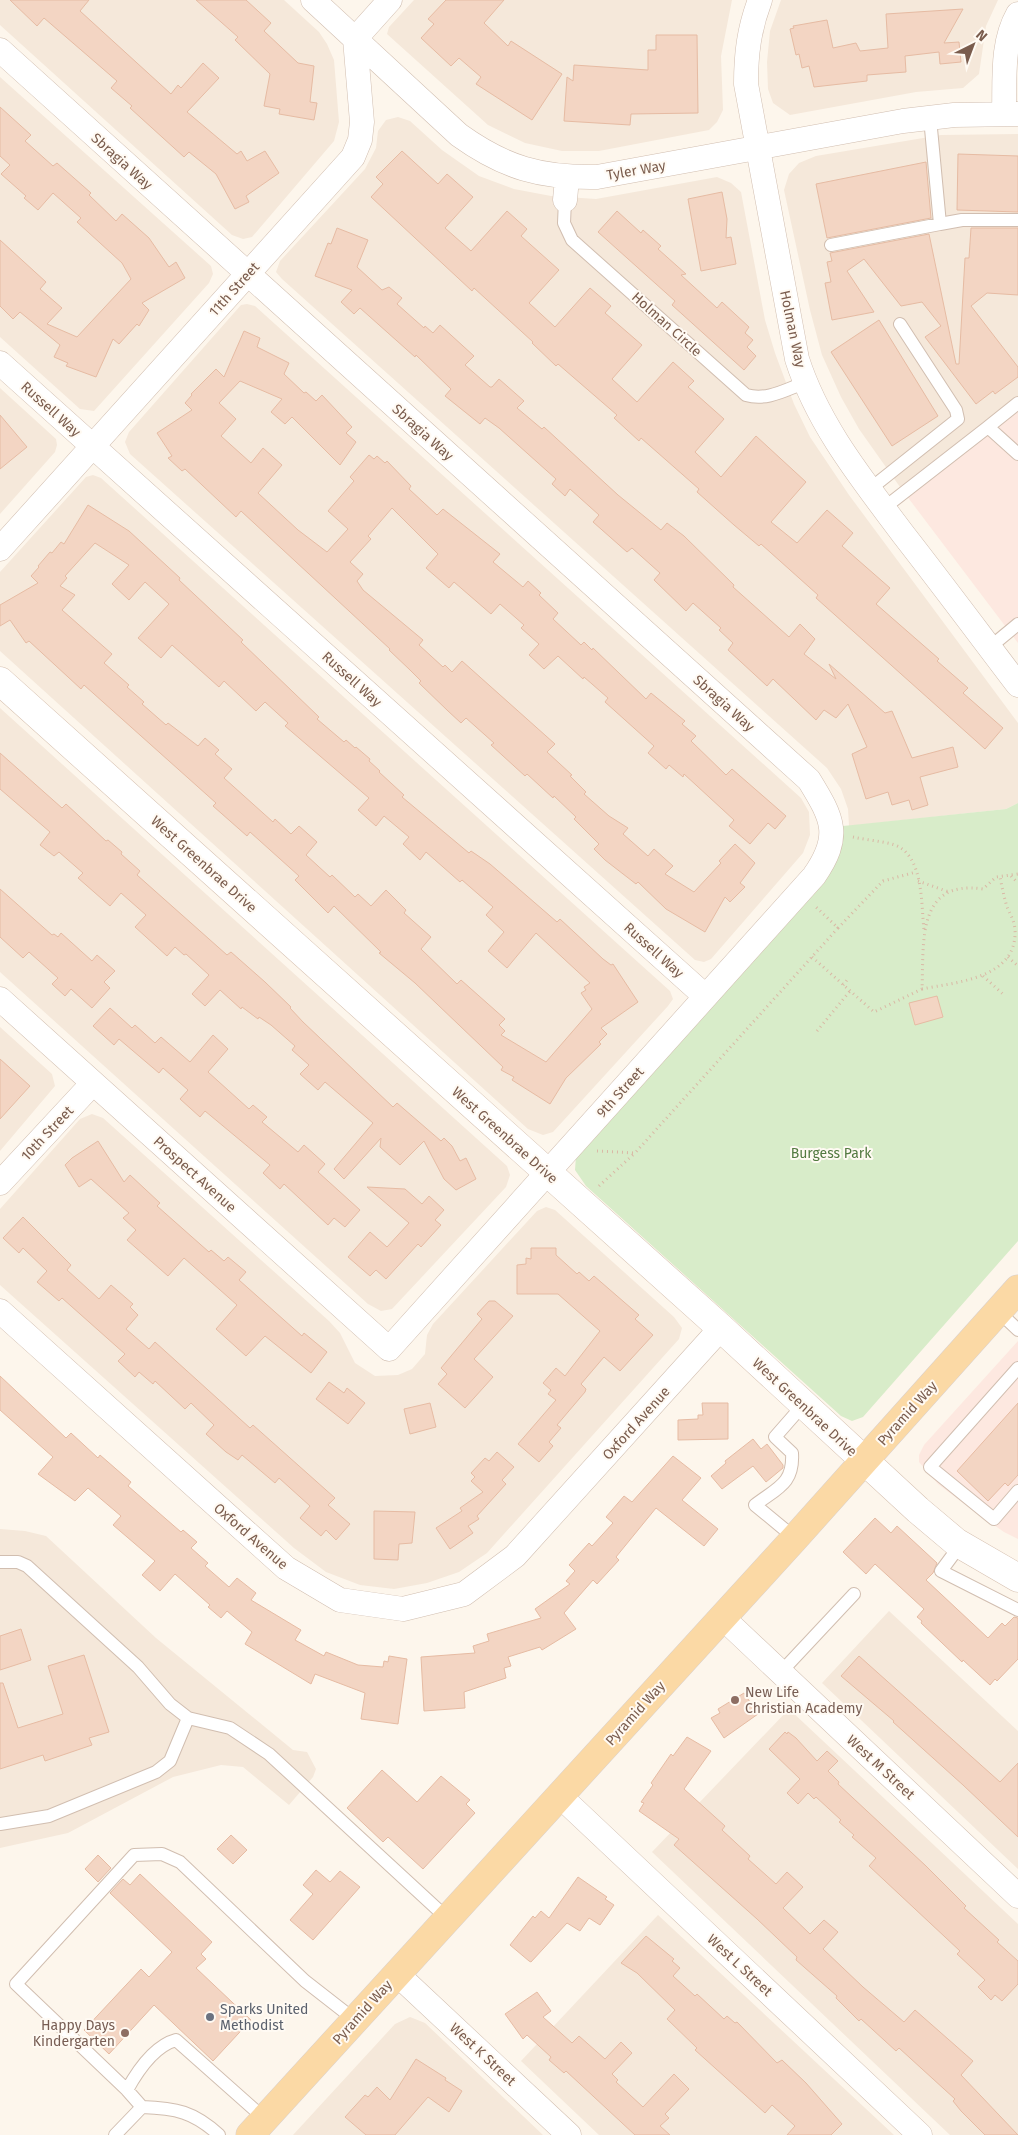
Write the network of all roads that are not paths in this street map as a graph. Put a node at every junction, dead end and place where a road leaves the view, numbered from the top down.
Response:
1 (313, 0) edge
2 (390, 0) edge
3 (760, 0) edge
4 (1018, 14) edge
5 (355, 38) junction
6 (0, 50) edge
7 (1011, 114) edge
8 (930, 118) junction
9 (757, 148) junction
10 (566, 189) junction
11 (1018, 220) edge
12 (940, 224) junction
13 (831, 245) dead end
14 (248, 274) junction
15 (900, 324) dead end
16 (0, 363) edge
17 (804, 382) junction
18 (1018, 403) edge
19 (988, 427) junction
20 (93, 446) junction
21 (1018, 454) edge
22 (870, 489) junction
23 (884, 508) junction
24 (0, 549) edge
25 (1018, 624) edge
26 (989, 648) junction
27 (0, 681) edge
28 (1018, 686) edge
29 (839, 830) joint
30 (705, 996) junction
31 (0, 999) edge
32 (93, 1083) junction
33 (547, 1174) junction
34 (0, 1183) edge
35 (1018, 1289) edge
36 (0, 1311) edge
37 (998, 1311) junction
38 (721, 1328) junction
39 (1018, 1330) edge
40 (389, 1349) joint
41 (1018, 1368) edge
42 (804, 1405) junction
43 (864, 1462) junction
44 (1018, 1491) edge
45 (796, 1538) junction
46 (961, 1544) junction
47 (0, 1562) edge
48 (1018, 1578) edge
49 (854, 1594) dead end
50 (1018, 1610) edge
51 (723, 1618) junction
52 (780, 1672) junction
53 (188, 1718) junction
54 (560, 1796) junction
55 (0, 1824) edge
56 (1018, 1896) edge
57 (448, 1919) junction
58 (398, 1974) junction
59 (355, 2020) junction
60 (127, 2090) junction
61 (142, 2107) junction
62 (258, 2127) edge
63 (115, 2135) edge
64 (219, 2135) edge
65 (569, 2135) edge
66 (920, 2135) edge

1 - 5 street, Tyler Way
2 - 5 street
3 - 9 street, Holman Way
4 - 7 street
5 - 10 street, Tyler Way
5 - 14 street, 11th Street
6 - 14 street, Sbragia Way
7 - 8 street, Tyler Way
8 - 9 street, Tyler Way
8 - 12 lane
9 - 10 street, Tyler Way
9 - 17 street, Holman Way
10 - 17 lane, Holman Circle
11 - 12 lane
12 - 13 lane
14 - 20 street, 11th Street
14 - 29 street, Sbragia Way
15 - 22 lane
16 - 20 street, Russell Way
17 - 22 street, Holman Way
18 - 19 lane
19 - 21 lane
19 - 23 lane
20 - 24 street, 11th Street
20 - 30 street, Russell Way
22 - 23 street, Holman Way
23 - 26 street, Holman Way
25 - 26 lane
26 - 28 street, Holman Way
27 - 33 street, West Greenbrae Drive
29 - 30 street, 9th Street
30 - 33 street, 9th Street
31 - 32 street, Prospect Avenue
32 - 34 street, 10th Street
32 - 40 street, Prospect Avenue
33 - 38 street, West Greenbrae Drive
33 - 40 street, 9th Street
35 - 37 main road, Pyramid Way
36 - 38 street, Oxford Avenue
37 - 39 lane
37 - 43 main road, Pyramid Way
38 - 42 street, West Greenbrae Drive
41 - 44 lane
42 - 43 street, West Greenbrae Drive
42 - 45 lane
43 - 45 main road, Pyramid Way
43 - 46 street, West Greenbrae Drive
45 - 51 main road, Pyramid Way
46 - 48 street, West Greenbrae Drive
46 - 50 lane
47 - 53 lane
49 - 52 lane
51 - 52 street, West M Street
51 - 54 main road, Pyramid Way
52 - 56 street, West M Street
53 - 55 lane
53 - 57 lane
54 - 57 main road, Pyramid Way
54 - 66 street, West L Street
57 - 58 main road, Pyramid Way
58 - 59 main road, Pyramid Way
58 - 65 street, West K Street
59 - 60 lane
59 - 62 main road, Pyramid Way
60 - 61 lane
60 - 62 lane
61 - 63 lane
61 - 64 lane

